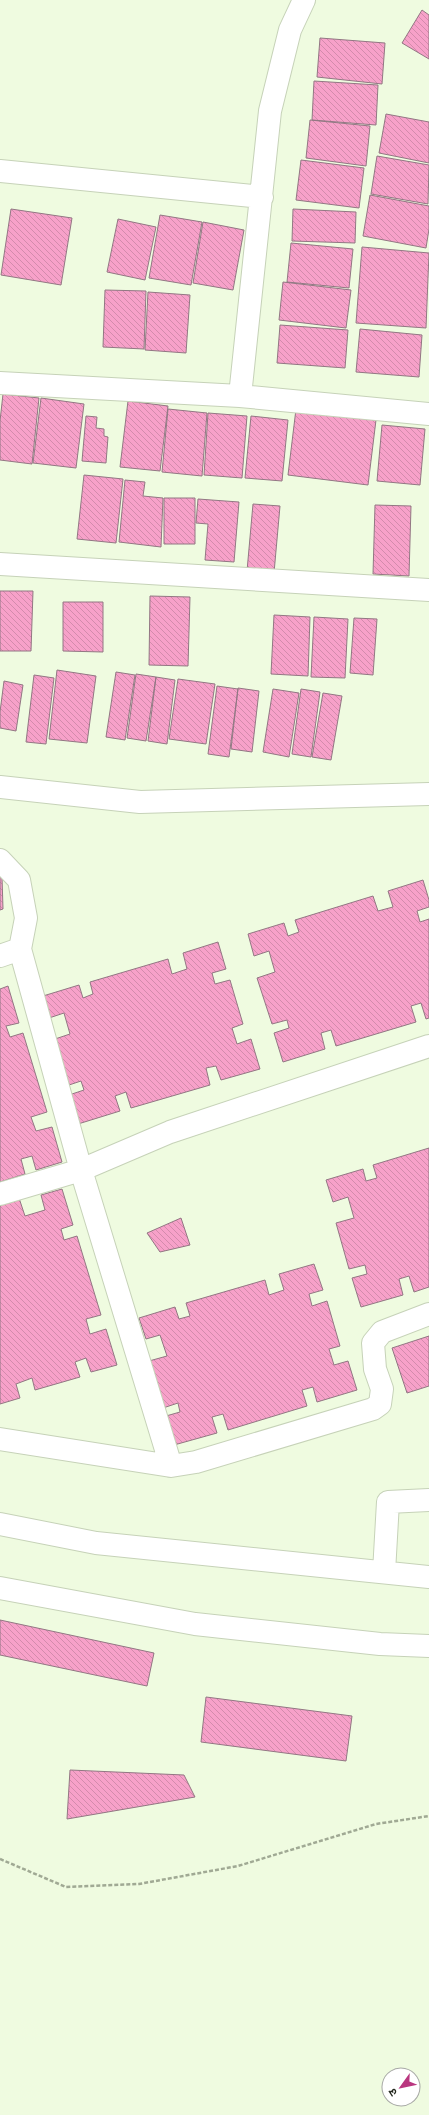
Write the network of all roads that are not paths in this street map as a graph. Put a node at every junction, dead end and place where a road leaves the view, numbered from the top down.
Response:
1 (304, 0) edge
2 (0, 171) edge
3 (262, 197) junction
4 (0, 384) edge
5 (240, 396) junction
6 (429, 414) edge
7 (0, 564) edge
8 (429, 590) edge
9 (0, 787) edge
10 (429, 794) edge
11 (0, 860) edge
12 (10, 952) edge
13 (429, 1046) edge
14 (81, 1170) junction
15 (0, 1194) edge
16 (429, 1314) edge
17 (0, 1439) edge
18 (171, 1466) junction
19 (429, 1500) edge
20 (0, 1524) edge
21 (384, 1572) junction
22 (429, 1577) edge
23 (0, 1588) edge
24 (429, 1646) edge

1 - 3 street
2 - 3 street
3 - 5 street
4 - 5 street
5 - 6 street
7 - 8 street
9 - 10 street
11 - 12 street
12 - 14 street
13 - 14 street
14 - 15 street
14 - 18 street
16 - 18 street
17 - 18 street
19 - 21 street
20 - 21 street
21 - 22 street
23 - 24 street

